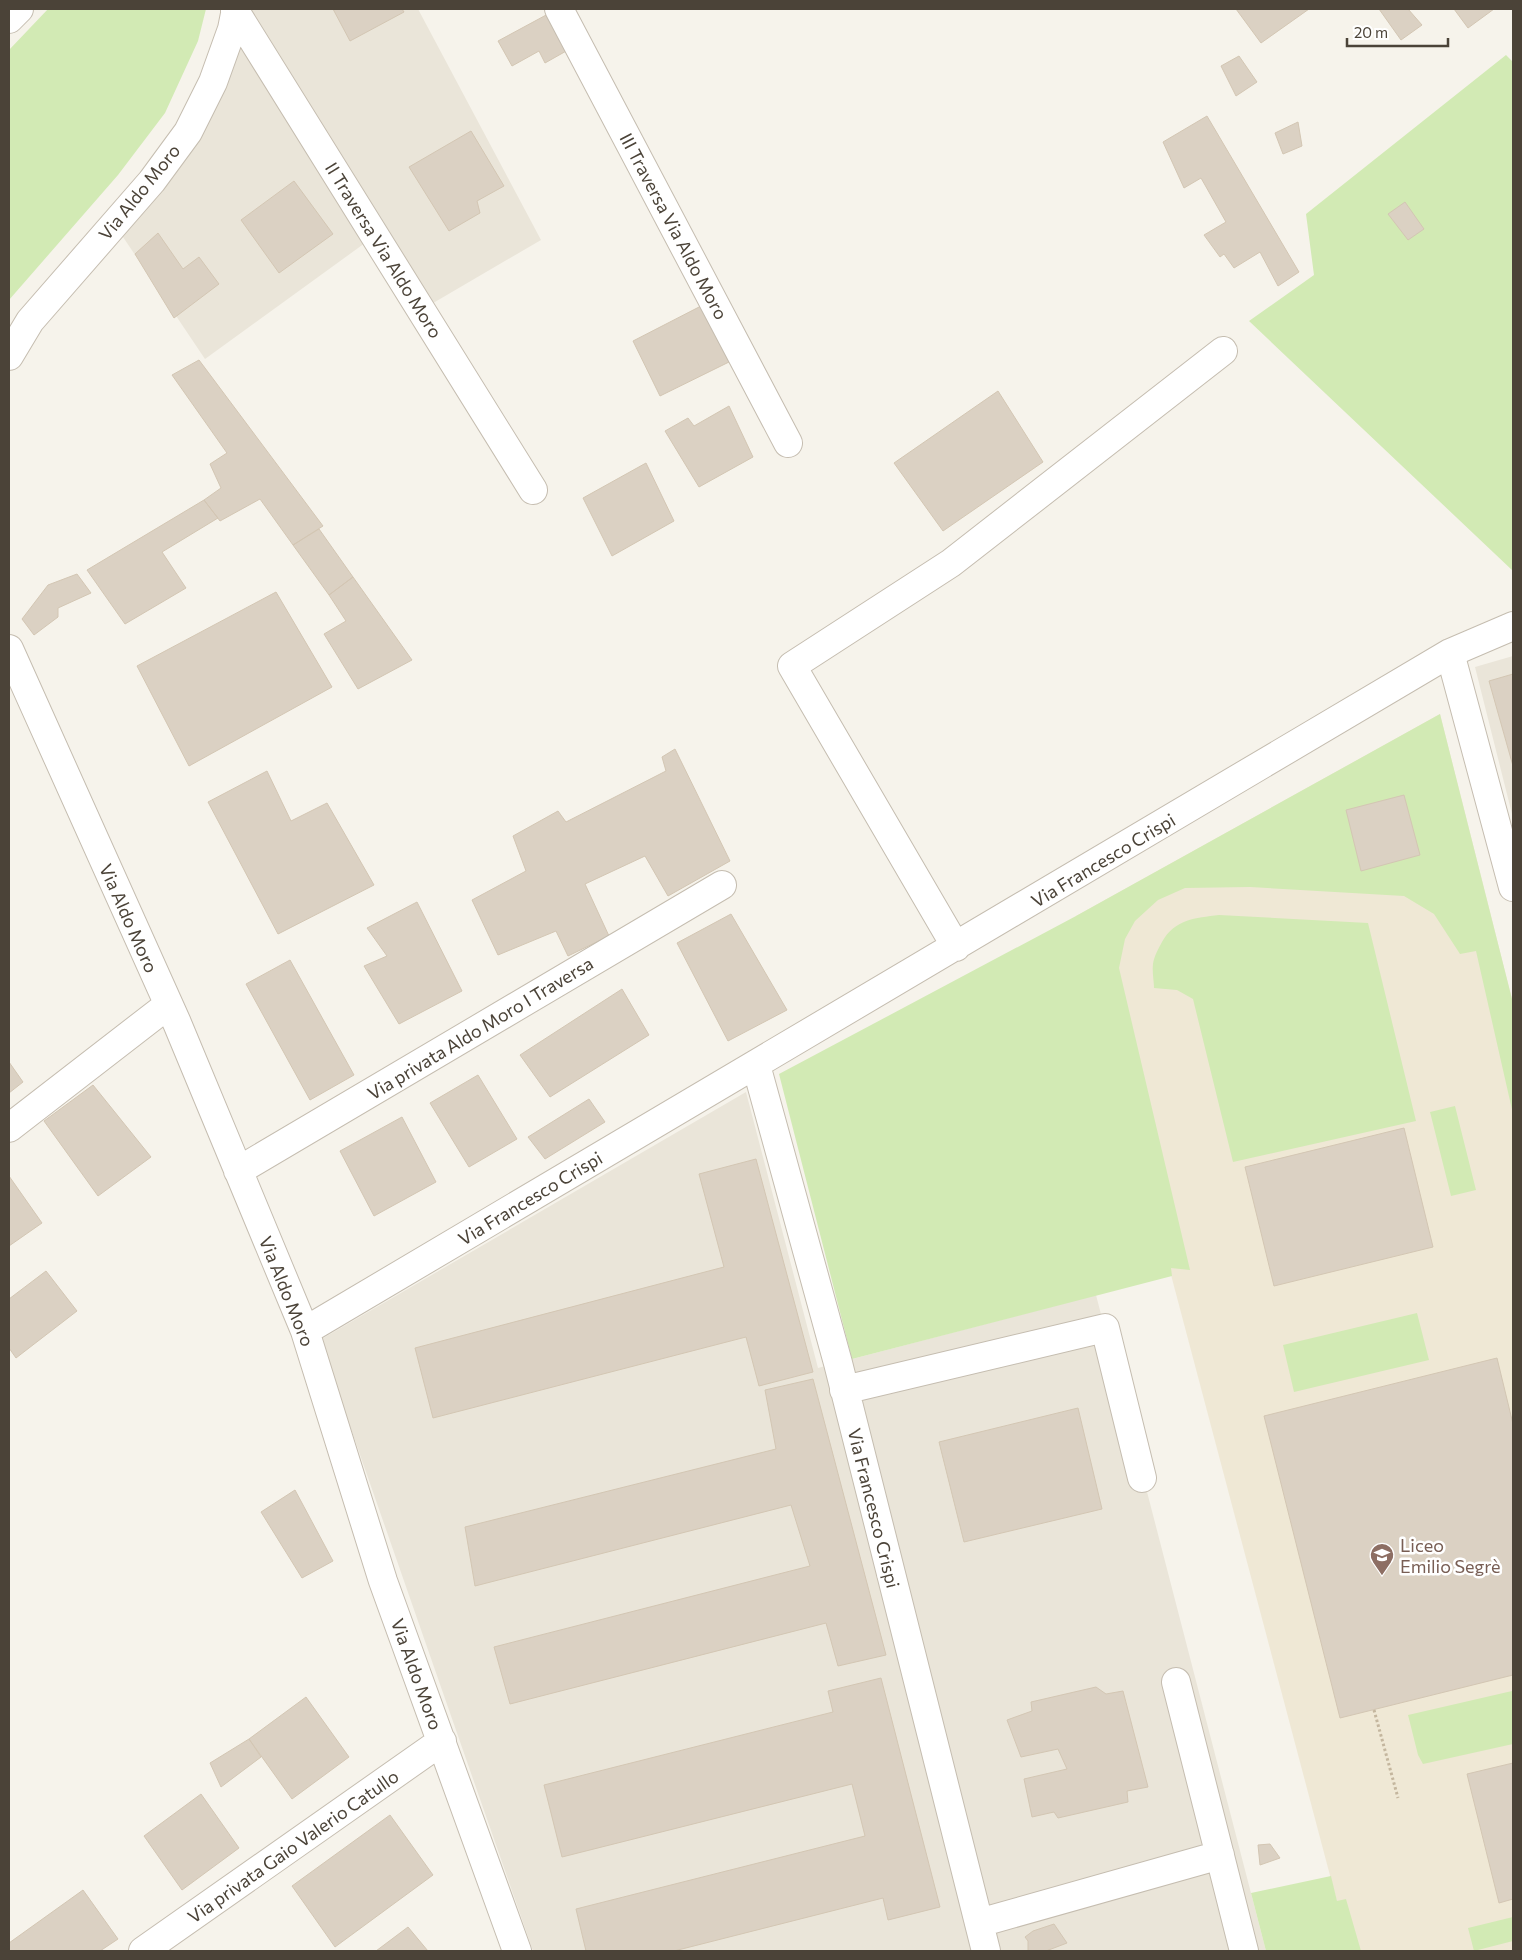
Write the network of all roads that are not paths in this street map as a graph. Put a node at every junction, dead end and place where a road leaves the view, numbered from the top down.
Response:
1 (19, 9) edge
2 (559, 9) edge
3 (236, 10) edge
4 (9, 19) edge
5 (1223, 351) dead end
6 (9, 356) edge
7 (788, 444) dead end
8 (532, 490) dead end
9 (1513, 626) edge
10 (9, 650) edge
11 (1450, 654) junction
12 (722, 885) dead end
13 (1513, 887) edge
14 (956, 947) junction
15 (168, 1005) junction
16 (756, 1066) junction
17 (9, 1128) edge
18 (238, 1171) junction
19 (305, 1331) junction
20 (844, 1390) junction
21 (1142, 1478) dead end
22 (1176, 1682) dead end
23 (442, 1741) junction
24 (1220, 1855) junction
25 (979, 1923) junction
26 (143, 1951) edge
27 (517, 1951) edge
28 (986, 1951) edge
29 (1244, 1951) edge

1 - 4 street
2 - 7 street, III Traversa Via Aldo Moro
3 - 6 street, Via Aldo Moro
3 - 8 street, II Traversa Via Aldo Moro
5 - 14 street
9 - 11 street, Via Francesco Crispi
10 - 15 street, Via Aldo Moro
11 - 13 street
11 - 14 street, Via Francesco Crispi
12 - 18 street, Via privata Aldo Moro I Traversa
14 - 16 street, Via Francesco Crispi
15 - 17 street
15 - 18 street, Via Aldo Moro
16 - 19 street, Via Francesco Crispi
16 - 20 street, Via Francesco Crispi
18 - 19 street, Via Aldo Moro
19 - 23 street, Via Aldo Moro
20 - 21 street
20 - 25 street, Via Francesco Crispi
22 - 24 street
23 - 26 street, Via privata Gaio Valerio Catullo
23 - 27 street, Via Aldo Moro
24 - 25 street
24 - 29 street
25 - 28 street, Via Francesco Crispi

